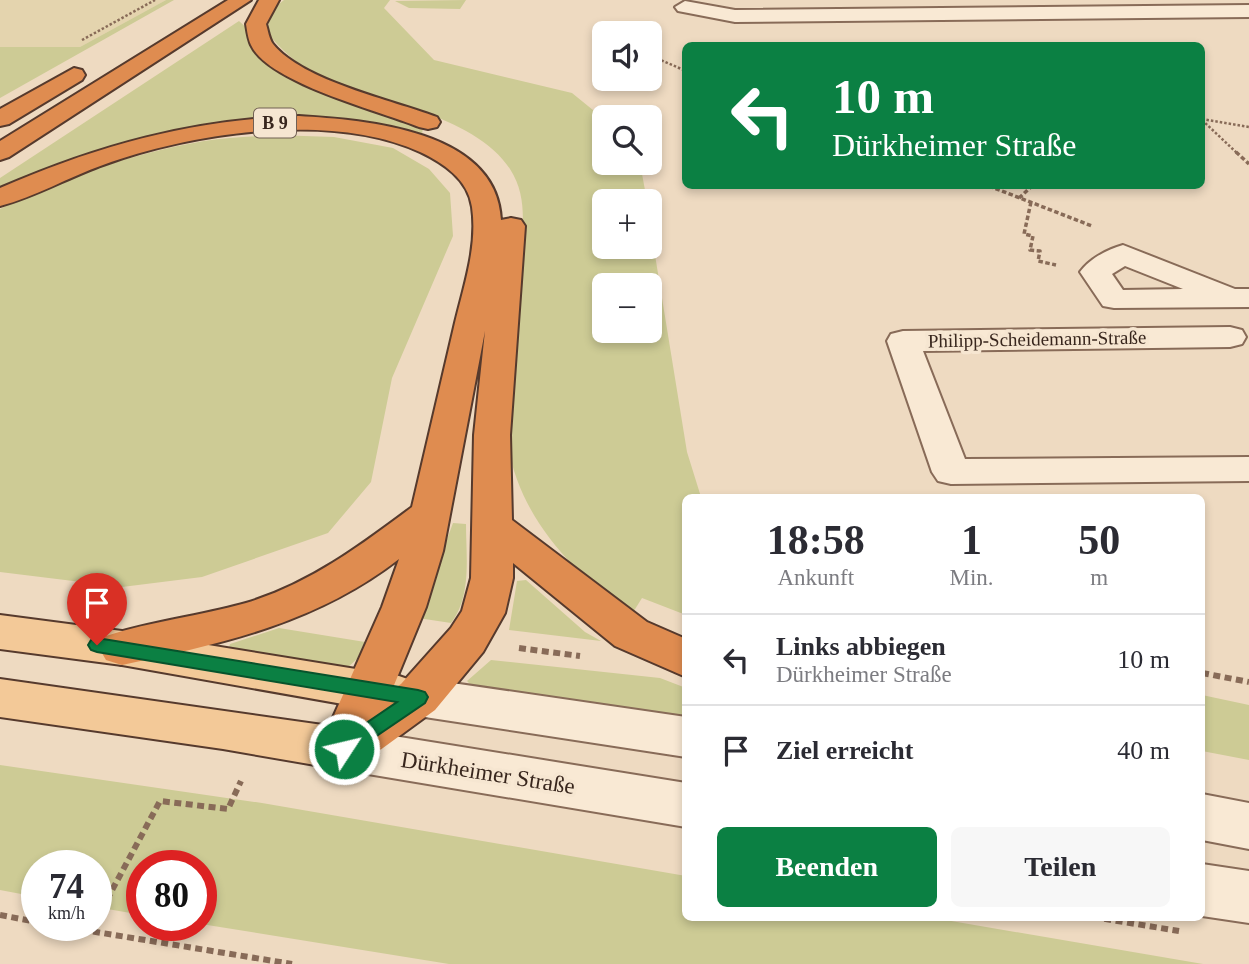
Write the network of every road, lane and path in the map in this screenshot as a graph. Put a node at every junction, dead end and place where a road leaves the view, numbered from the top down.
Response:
1 (241, 0) edge
2 (269, 0) edge
3 (1101, 0) edge
4 (1130, 6) edge
5 (685, 8) dead end
6 (753, 8) edge
7 (1249, 11) edge
8 (662, 61) edge
9 (94, 62) dead end
10 (682, 69) edge
11 (0, 119) edge
12 (1205, 120) edge
13 (1205, 123) edge
14 (1249, 127) edge
15 (0, 152) edge
16 (1249, 164) edge
17 (996, 189) edge
18 (1029, 189) edge
19 (0, 198) edge
20 (1019, 198) junction
21 (1031, 202) junction
22 (1123, 254) junction
23 (1095, 272) junction
24 (1236, 321) edge
25 (1249, 469) edge
26 (432, 512) junction
27 (492, 525) junction
28 (0, 632) edge
29 (122, 648) junction
30 (682, 657) edge
31 (1205, 674) edge
32 (1249, 682) edge
33 (370, 690) junction
34 (418, 697) junction
35 (0, 698) edge
36 (682, 736) edge
37 (344, 749) junction
38 (242, 778) dead end
39 (682, 804) edge
40 (1205, 818) edge
41 (1249, 825) edge
42 (112, 890) edge
43 (1249, 897) edge
44 (1205, 908) edge
45 (0, 915) edge
46 (21, 919) edge
47 (112, 933) edge
48 (292, 964) edge

1 - 15 highway
2 - 27 highway
3 - 4 street
4 - 6 street
4 - 7 street
5 - 6 street
8 - 10 path
9 - 11 highway
12 - 14 path
13 - 16 path
17 - 20 path
18 - 20 path
19 - 26 highway, B 9
20 - 21 path
21 - 22 path
21 - 23 path
22 - 23 street
22 - 24 street
23 - 24 street, Philipp-Scheidemann-Straße
24 - 25 street, Philipp-Scheidemann-Straße
26 - 29 highway
26 - 33 highway, B 9
27 - 30 highway
27 - 34 highway
28 - 29 main road
29 - 33 main road
31 - 32 path
33 - 34 main road
33 - 37 highway, B 9
34 - 36 street
34 - 37 highway
35 - 37 main road, Dürkheimer Straße
37 - 39 street, Dürkheimer Straße
38 - 42 path
40 - 41 street
43 - 44 street
45 - 46 path
47 - 48 path

